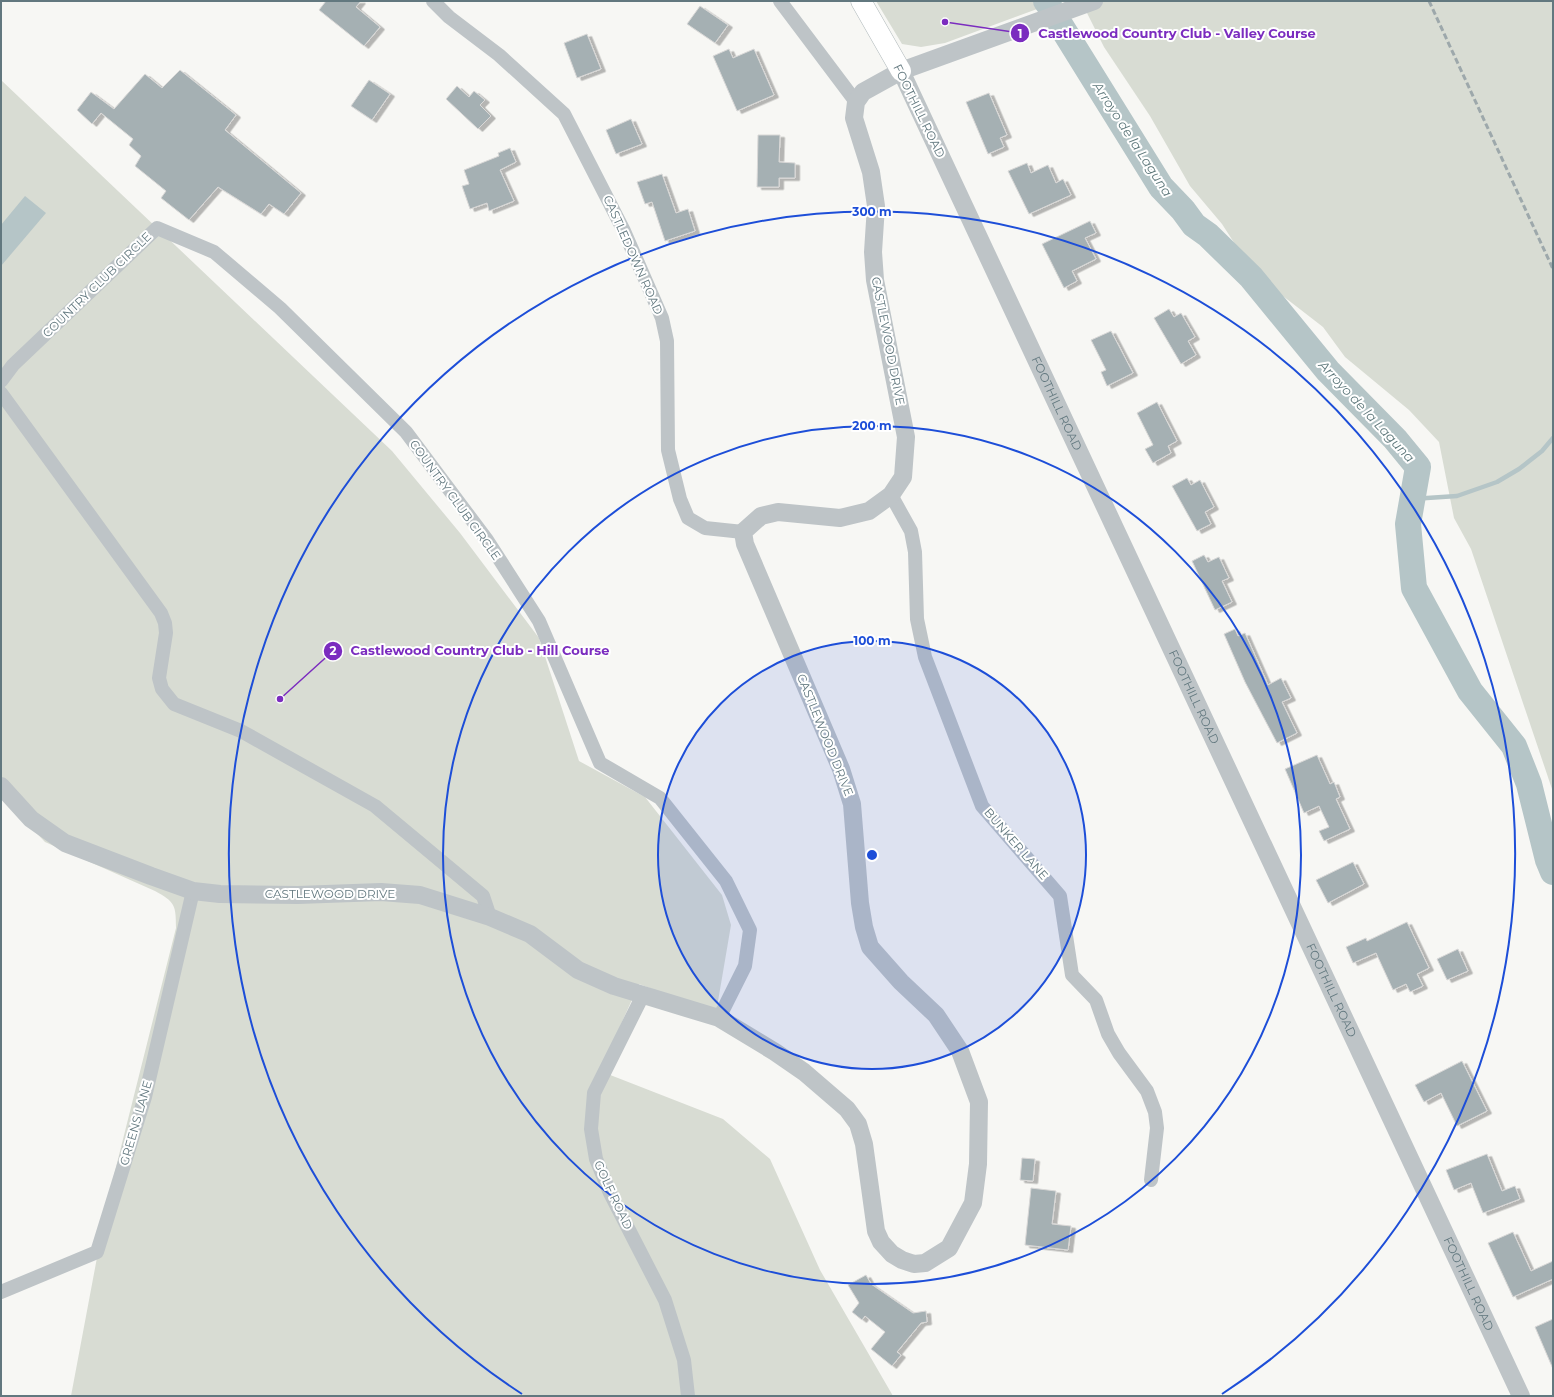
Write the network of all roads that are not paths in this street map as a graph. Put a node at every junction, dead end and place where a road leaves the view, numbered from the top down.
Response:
1 (433, 1) edge
2 (780, 1) edge
3 (862, 1) edge
4 (1094, 1) edge
5 (901, 71) junction
6 (856, 102) junction
7 (1, 381) edge
8 (1, 393) edge
9 (891, 495) junction
10 (743, 532) junction
11 (1, 786) edge
12 (193, 891) junction
13 (490, 917) junction
14 (644, 995) junction
15 (719, 1018) junction
16 (1151, 1180) dead end
17 (1, 1292) edge
18 (688, 1396) edge
19 (1521, 1396) edge

1 - 10 street, CASTLEDOWN ROAD
2 - 6 street
3 - 5 main road, FOOTHILL ROAD
4 - 5 street
5 - 6 street
5 - 19 street, FOOTHILL ROAD
6 - 9 street, CASTLEWOOD DRIVE
7 - 15 street, COUNTRY CLUB CIRCLE
8 - 13 street
9 - 10 street, CASTLEWOOD DRIVE
9 - 16 street, BUNKER LANE
10 - 15 street, CASTLEWOOD DRIVE
11 - 12 street, CASTLEWOOD DRIVE
12 - 13 street, CASTLEWOOD DRIVE
12 - 17 street, GREENS LANE
13 - 14 street, CASTLEWOOD DRIVE
14 - 15 street, CASTLEWOOD DRIVE
14 - 18 street, GOLF ROAD

